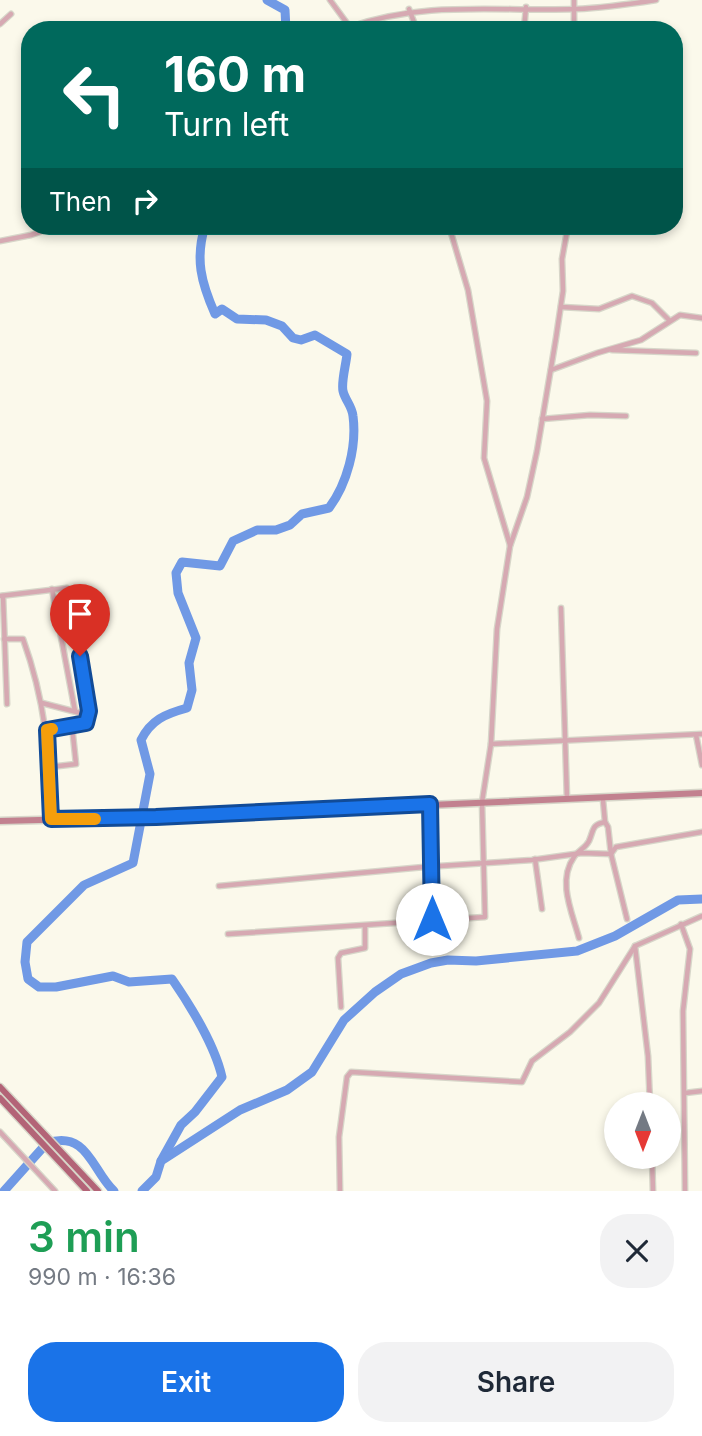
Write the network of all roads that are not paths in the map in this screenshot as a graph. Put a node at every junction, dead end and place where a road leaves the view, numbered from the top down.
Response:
1 (330, 0) edge
2 (574, 0) edge
3 (656, 0) edge
4 (526, 7) junction
5 (409, 9) junction
6 (575, 9) junction
7 (11, 14) dead end
8 (346, 21) edge
9 (366, 21) edge
10 (414, 21) edge
11 (525, 21) edge
12 (574, 21) edge
13 (0, 24) edge
14 (31, 235) edge
15 (452, 235) edge
16 (566, 235) edge
17 (0, 241) edge
18 (561, 307) junction
19 (702, 318) edge
20 (669, 320) junction
21 (608, 349) junction
22 (696, 353) dead end
23 (551, 371) junction
24 (626, 416) dead end
25 (542, 419) junction
26 (510, 546) junction
27 (52, 589) junction
28 (2, 596) edge
29 (561, 608) dead end
30 (4, 639) junction
31 (42, 703) junction
32 (7, 704) dead end
33 (75, 711) junction
34 (88, 715) junction
35 (72, 726) junction
36 (47, 730) junction
37 (699, 734) edge
38 (564, 741) junction
39 (491, 744) junction
40 (702, 765) edge
41 (50, 767) junction
42 (702, 793) edge
43 (567, 799) junction
44 (603, 800) dead end
45 (482, 802) junction
46 (430, 804) junction
47 (51, 819) junction
48 (0, 821) edge
49 (605, 822) junction
50 (702, 832) edge
51 (575, 854) junction
52 (611, 854) junction
53 (535, 859) junction
54 (484, 864) junction
55 (432, 868) junction
56 (219, 886) dead end
57 (542, 909) dead end
58 (702, 916) edge
59 (432, 919) junction
60 (627, 919) dead end
61 (681, 924) junction
62 (365, 926) junction
63 (228, 934) dead end
64 (579, 938) dead end
65 (635, 946) junction
66 (341, 1007) dead end
67 (0, 1087) edge
68 (702, 1091) edge
69 (650, 1092) edge
70 (685, 1093) junction
71 (0, 1098) edge
72 (33, 1128) junction
73 (1, 1134) edge
74 (65, 1161) junction
75 (652, 1169) edge
76 (55, 1191) edge
77 (87, 1191) edge
78 (98, 1191) edge
79 (340, 1191) edge
80 (653, 1191) edge
81 (685, 1191) edge

1 - 8 street
2 - 6 street
3 - 6 street
4 - 5 street
4 - 6 street
4 - 11 street
5 - 9 street
5 - 10 street
6 - 12 street
7 - 13 street
14 - 17 street
15 - 26 street
16 - 18 street
18 - 20 street
18 - 23 street
19 - 20 street
20 - 21 street
21 - 22 street
21 - 23 street
23 - 25 street
24 - 25 street
25 - 26 street
26 - 39 street
27 - 28 street
27 - 33 street
27 - 34 street
28 - 30 street
29 - 38 street
30 - 31 street
30 - 32 street
31 - 33 street
31 - 36 street
33 - 34 street
34 - 35 street
35 - 36 street
35 - 41 street
36 - 41 street
37 - 38 street
37 - 40 street
38 - 39 street
38 - 43 street
39 - 45 street
41 - 47 street
42 - 43 street
43 - 45 street
44 - 49 street
45 - 46 street
45 - 54 street
46 - 47 street
46 - 55 street
47 - 48 street
49 - 51 street
49 - 52 street
50 - 52 street
51 - 52 street
51 - 53 street
51 - 64 street
52 - 60 street
53 - 54 street
53 - 57 street
54 - 55 street
54 - 59 street
55 - 56 street
55 - 59 street
58 - 61 street
59 - 62 street
61 - 65 street
61 - 70 street
62 - 63 street
62 - 66 street
65 - 69 street
65 - 79 street
67 - 72 main road
68 - 70 street
70 - 81 street
71 - 72 main road
72 - 74 main road
73 - 76 street
74 - 77 main road
74 - 78 main road
75 - 80 street

